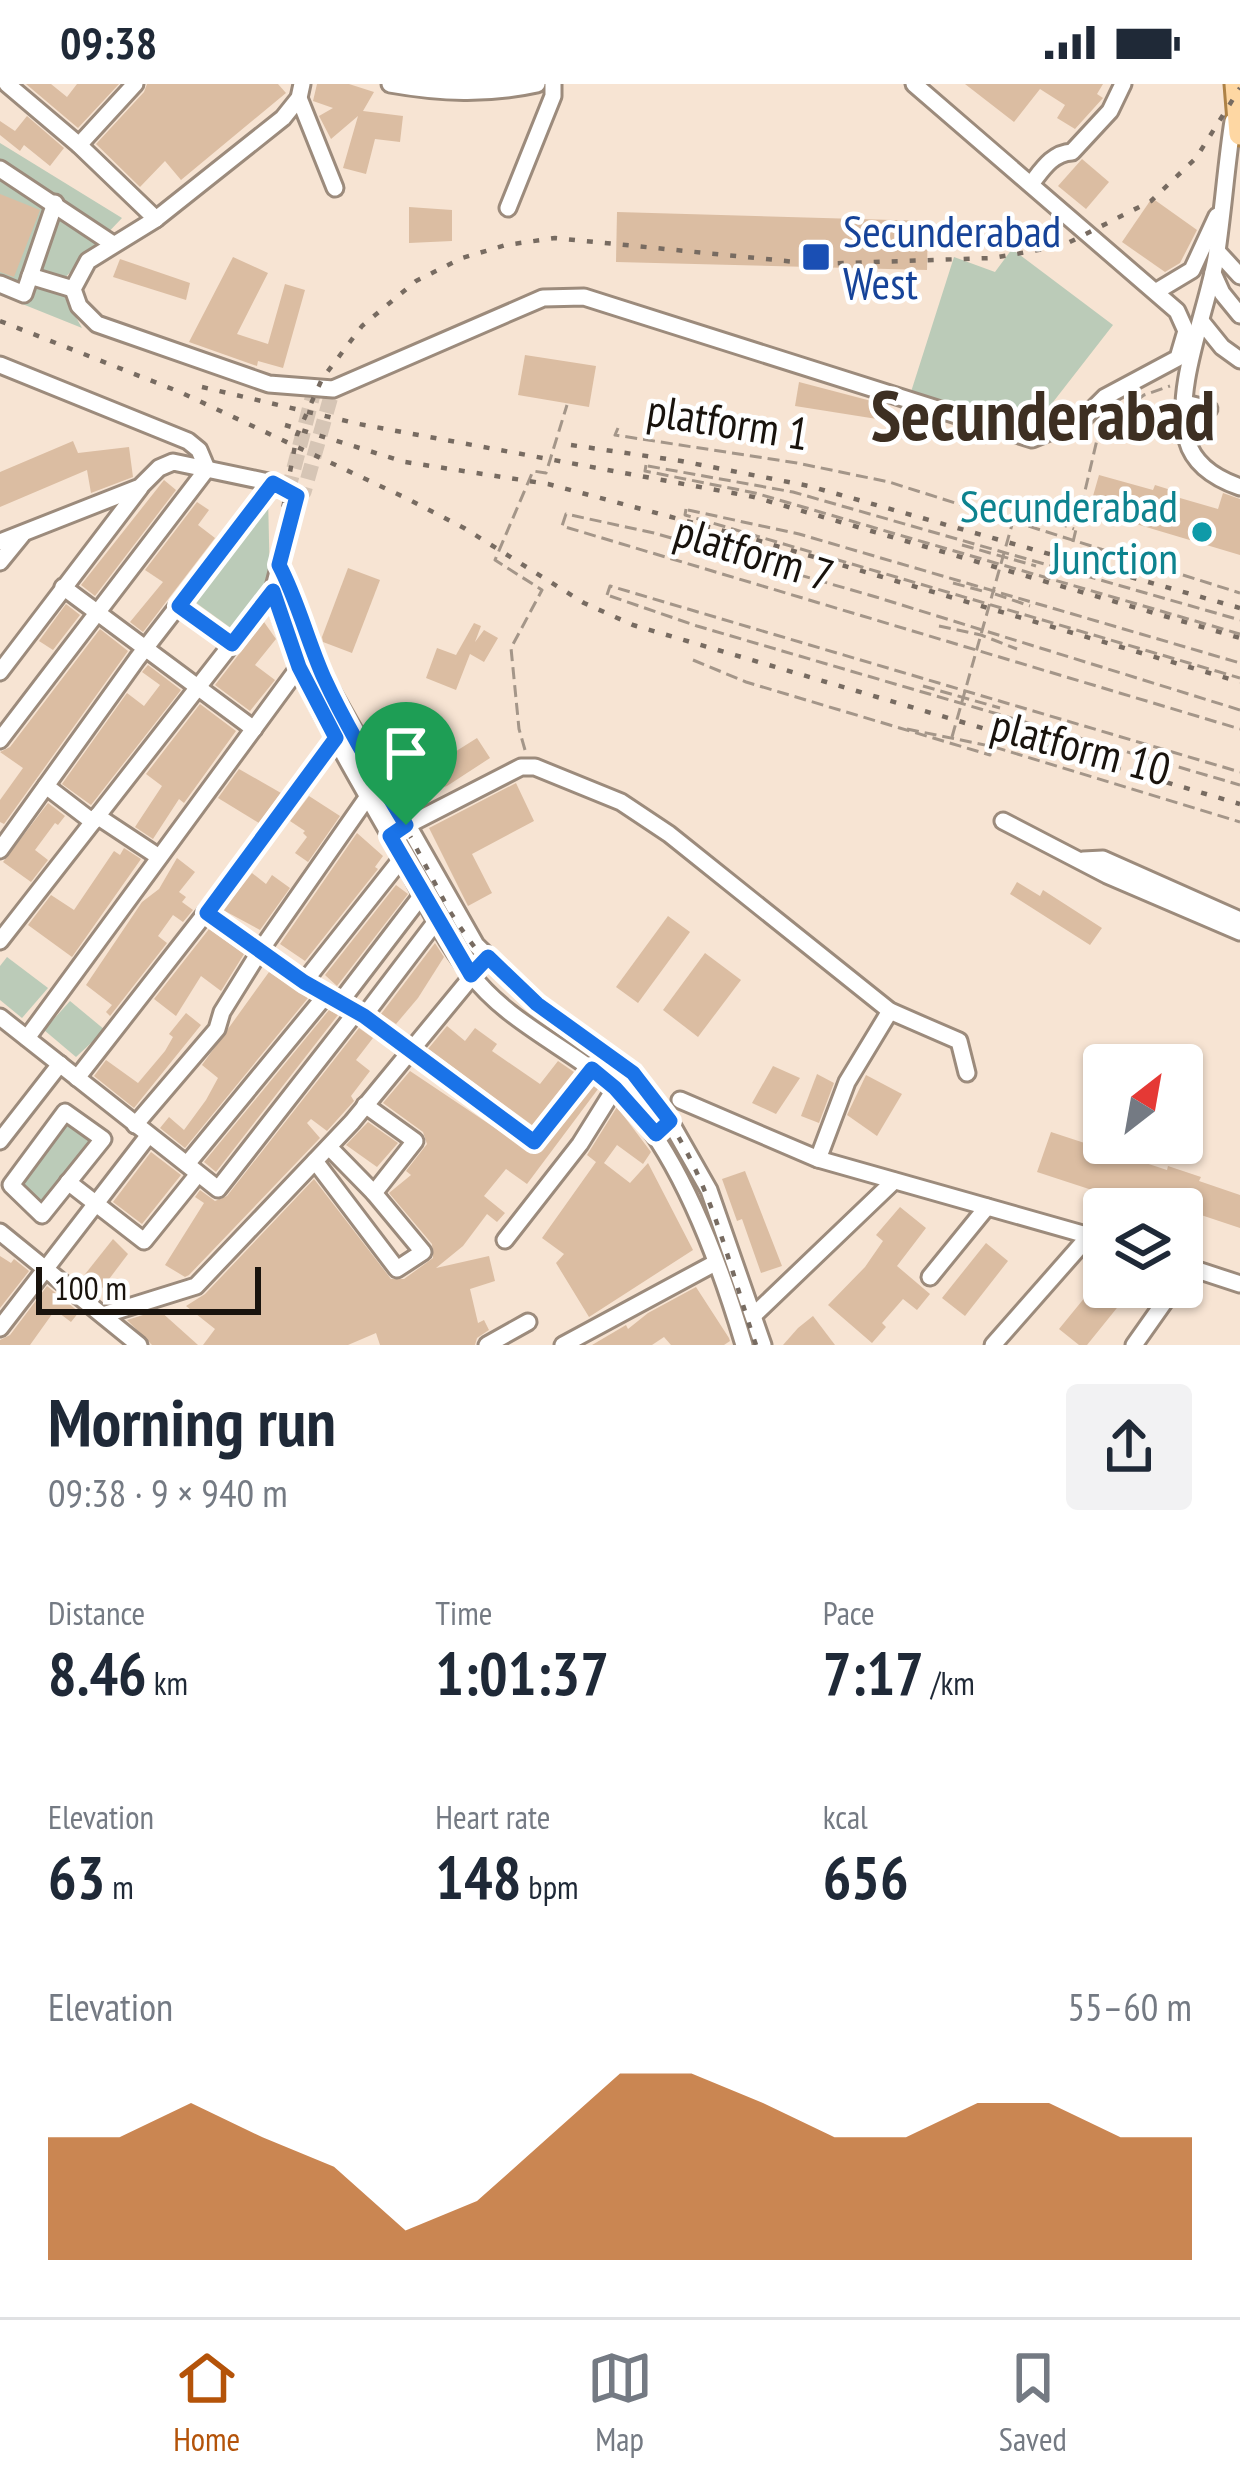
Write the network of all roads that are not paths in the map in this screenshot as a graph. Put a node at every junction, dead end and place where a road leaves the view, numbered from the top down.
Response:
1 (135, 84) edge
2 (390, 84) edge
3 (537, 84) edge
4 (554, 84) edge
5 (914, 84) edge
6 (1124, 84) edge
7 (6, 88) edge
8 (301, 91) edge
9 (1236, 95) edge
10 (1240, 134) edge
11 (80, 145) junction
12 (0, 169) edge
13 (1031, 184) junction
14 (335, 188) dead end
15 (55, 203) junction
16 (508, 208) dead end
17 (1221, 208) junction
18 (156, 219) junction
19 (113, 244) junction
20 (1217, 251) junction
21 (1213, 272) junction
22 (30, 276) junction
23 (1240, 276) edge
24 (0, 284) edge
25 (73, 289) junction
26 (1157, 291) junction
27 (1240, 315) edge
28 (1201, 321) junction
29 (1240, 360) edge
30 (0, 365) edge
31 (1185, 404) junction
32 (1209, 409) dead end
33 (207, 469) junction
34 (273, 483) junction
35 (140, 487) junction
36 (1240, 487) edge
37 (24, 532) junction
38 (0, 542) edge
39 (0, 562) edge
40 (279, 565) junction
41 (63, 587) junction
42 (273, 591) junction
43 (179, 606) junction
44 (98, 613) junction
45 (232, 644) junction
46 (145, 648) junction
47 (314, 654) junction
48 (299, 667) junction
49 (0, 671) edge
50 (198, 687) junction
51 (254, 729) junction
52 (336, 738) junction
53 (0, 740) edge
54 (382, 782) junction
55 (46, 786) junction
56 (367, 795) junction
57 (95, 819) junction
58 (1003, 821) dead end
59 (406, 825) junction
60 (390, 836) junction
61 (1, 844) edge
62 (160, 857) junction
63 (402, 858) junction
64 (1083, 860) junction
65 (422, 895) junction
66 (0, 906) edge
67 (207, 913) junction
68 (15, 920) junction
69 (437, 920) junction
70 (1240, 920) edge
71 (1240, 932) edge
72 (0, 941) edge
73 (260, 951) junction
74 (488, 957) junction
75 (471, 975) junction
76 (304, 982) junction
77 (333, 998) junction
78 (890, 1011) junction
79 (361, 1013) junction
80 (0, 1017) edge
81 (27, 1038) junction
82 (410, 1048) junction
83 (60, 1064) junction
84 (623, 1066) junction
85 (592, 1069) junction
86 (967, 1073) dead end
87 (77, 1078) junction
88 (613, 1086) junction
89 (680, 1100) dead end
90 (365, 1105) junction
91 (670, 1121) junction
92 (141, 1131) junction
93 (656, 1134) junction
94 (4, 1136) edge
95 (329, 1147) junction
96 (34, 1153) junction
97 (818, 1159) junction
98 (315, 1161) junction
99 (193, 1169) junction
100 (894, 1181) junction
101 (68, 1182) junction
102 (374, 1193) junction
103 (95, 1203) junction
104 (987, 1207) junction
105 (0, 1232) edge
106 (1083, 1234) edge
107 (505, 1240) dead end
108 (1083, 1252) edge
109 (715, 1264) junction
110 (45, 1270) junction
111 (1203, 1275) edge
112 (930, 1277) dead end
113 (1240, 1284) edge
114 (0, 1298) edge
115 (1160, 1308) edge
116 (14, 1310) junction
117 (103, 1315) junction
118 (754, 1315) junction
119 (528, 1322) dead end
120 (0, 1328) edge
121 (120, 1338) edge
122 (140, 1345) edge
123 (487, 1345) edge
124 (563, 1345) edge
125 (744, 1345) edge
126 (763, 1345) edge
127 (993, 1345) edge
128 (1134, 1345) edge

1 - 11 street
2 - 3 street
4 - 16 street
5 - 13 street
6 - 13 street
7 - 11 street
8 - 14 street
8 - 18 street
9 - 10 main road
9 - 17 street
11 - 18 street
12 - 15 street
13 - 26 street
15 - 19 street
15 - 22 street
17 - 20 street
17 - 26 street
18 - 19 street
19 - 25 street
20 - 21 street
20 - 23 street
21 - 27 street
21 - 28 street
22 - 24 street
22 - 25 street
25 - 26 street
28 - 29 street
28 - 31 street
30 - 33 street
31 - 32 street
31 - 36 street
33 - 34 street
33 - 35 street
33 - 44 street
34 - 40 street
34 - 43 street
35 - 37 street
35 - 41 street
37 - 38 street
37 - 39 street
40 - 42 street
40 - 47 street
41 - 44 street
41 - 49 street
42 - 45 street
42 - 48 street
43 - 45 street
43 - 46 street
44 - 46 street
44 - 53 street
45 - 50 street
46 - 50 street
46 - 55 street
47 - 48 street
47 - 54 street
48 - 51 street
48 - 52 street
50 - 51 street
50 - 57 street
51 - 62 street
52 - 56 street
52 - 67 street
54 - 56 street
54 - 59 street
55 - 57 street
55 - 61 street
56 - 60 street
56 - 73 street
57 - 62 street
57 - 68 street
58 - 64 street
59 - 60 street
59 - 74 street
59 - 78 street
60 - 63 street
62 - 81 street
63 - 65 street
63 - 76 street
64 - 70 street
64 - 71 street
65 - 69 street
65 - 77 street
66 - 68 street
67 - 73 street
67 - 87 street
68 - 72 street
69 - 75 street
69 - 79 street
73 - 76 street
73 - 92 street
74 - 75 street
74 - 84 street
75 - 82 street
75 - 85 street
76 - 77 street
77 - 79 street
77 - 99 street
78 - 86 street
78 - 97 street
79 - 82 street
79 - 99 street
80 - 81 street
81 - 83 street
82 - 85 street
82 - 90 street
83 - 87 street
83 - 94 street
84 - 88 street
84 - 91 street
85 - 88 street
87 - 92 street
88 - 93 street
88 - 107 street
89 - 97 street
90 - 95 street
90 - 102 street
91 - 93 street
91 - 118 street
92 - 99 street
92 - 103 street
93 - 109 street
94 - 96 street
95 - 98 street
95 - 102 street
96 - 101 street
96 - 101 street
97 - 100 street
98 - 102 street
98 - 117 street
99 - 103 street
100 - 104 street
100 - 118 street
101 - 103 street
103 - 110 street
104 - 106 street
104 - 112 street
105 - 110 street
108 - 127 street
109 - 124 street
109 - 125 street
110 - 116 street
110 - 117 street
111 - 113 street
114 - 116 street
115 - 128 street
116 - 120 street
117 - 121 street
118 - 126 street
119 - 123 street
121 - 122 street

